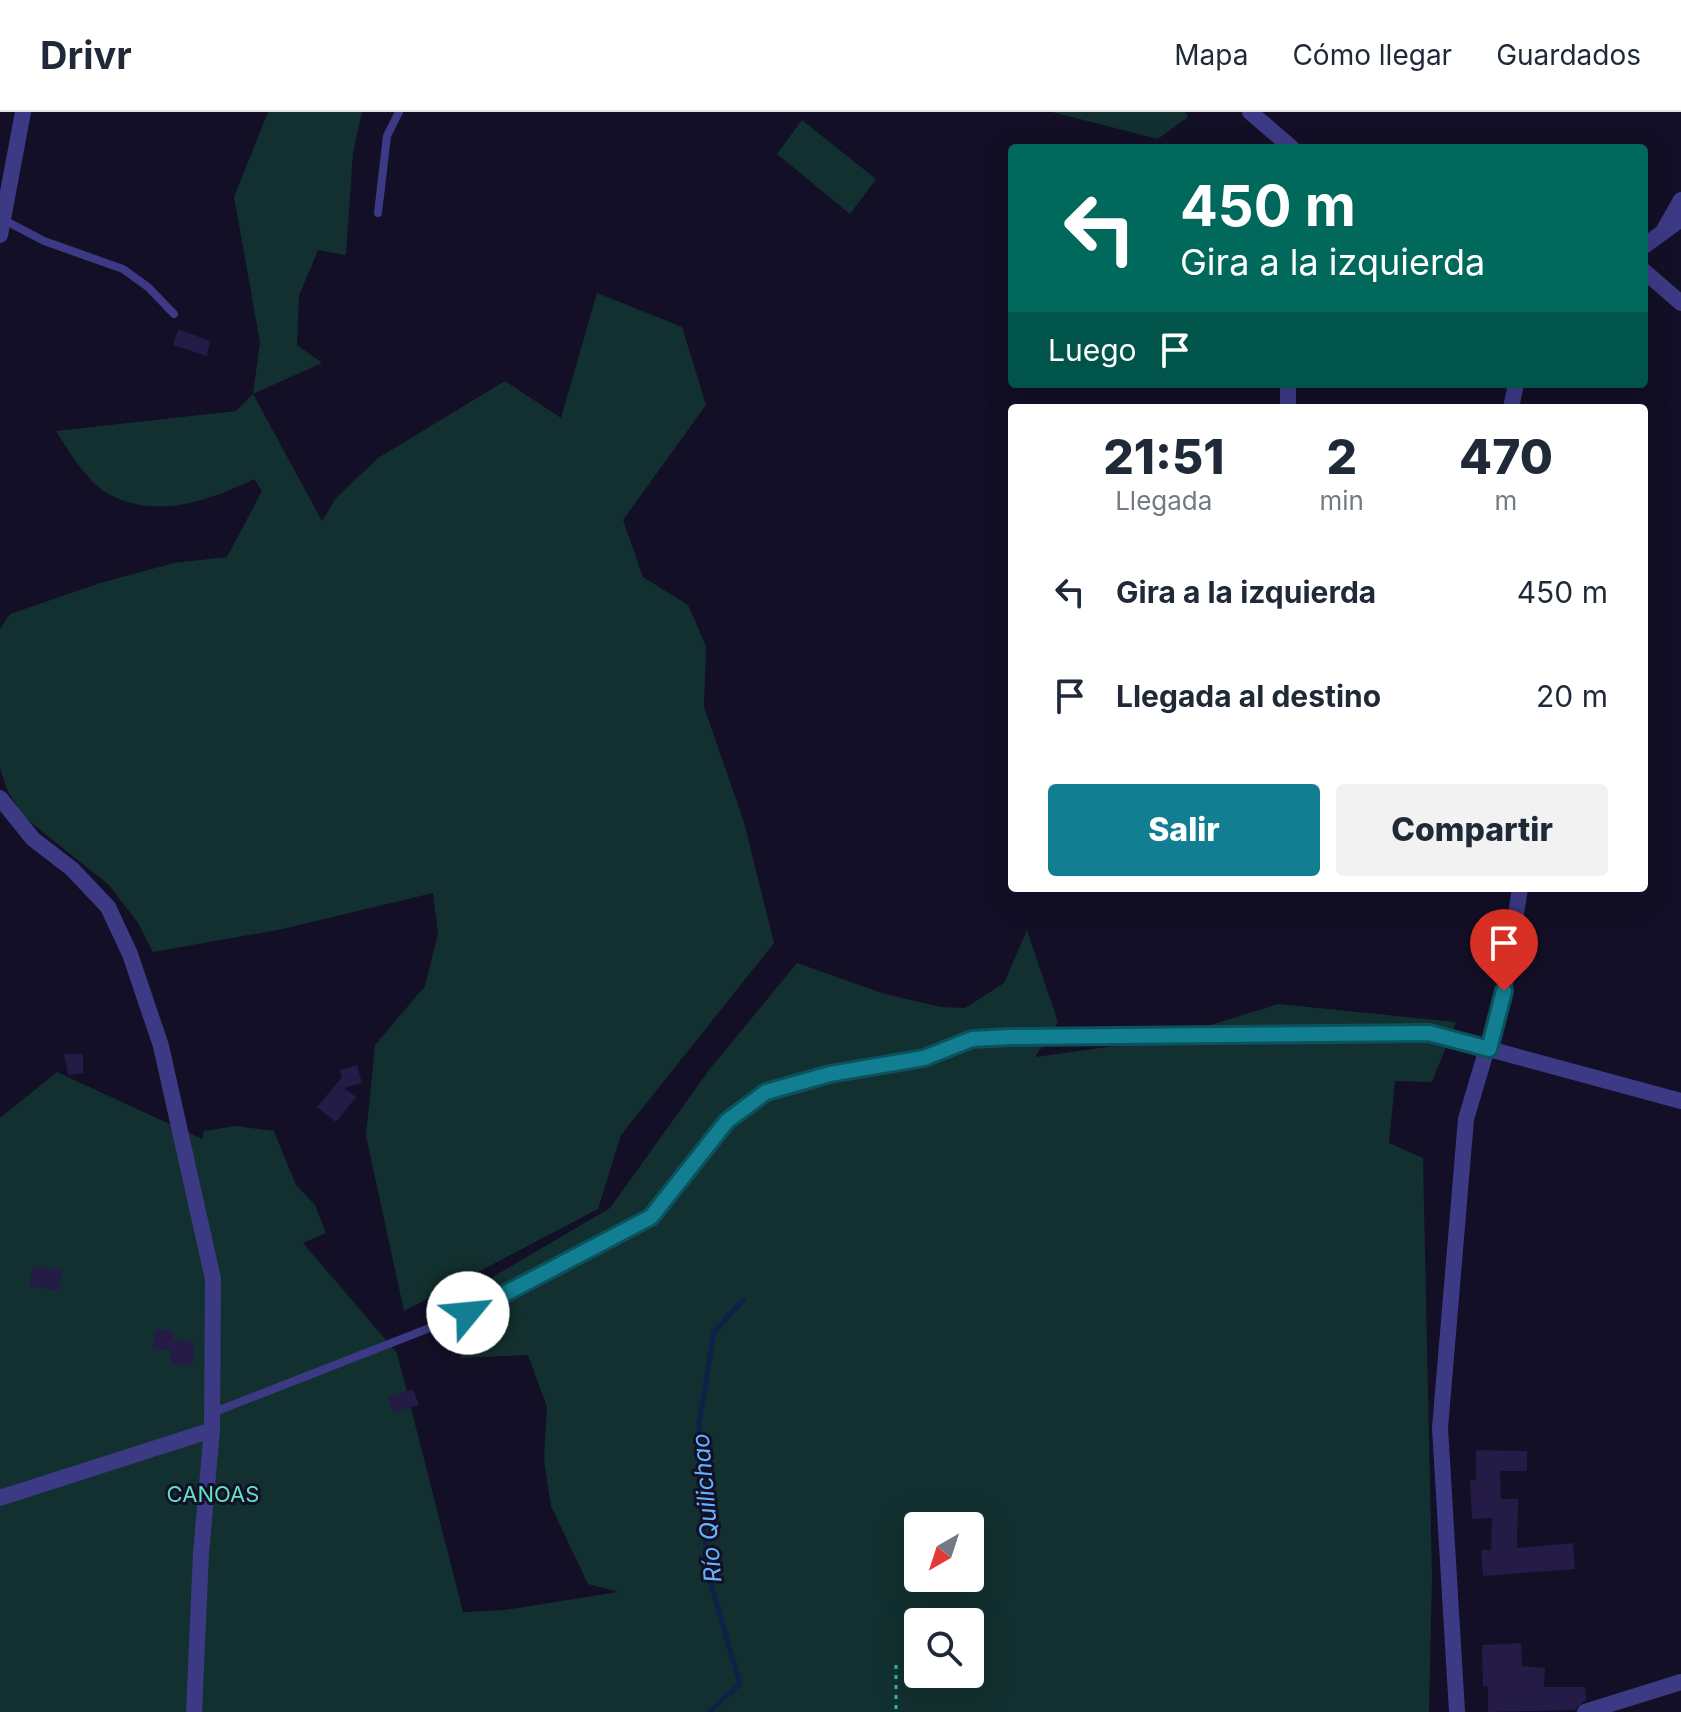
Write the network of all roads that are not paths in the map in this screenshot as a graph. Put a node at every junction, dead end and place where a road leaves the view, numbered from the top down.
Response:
1 (23, 112) edge
2 (399, 112) edge
3 (1250, 112) edge
4 (1287, 144) edge
5 (1681, 200) edge
6 (378, 213) dead end
7 (1681, 219) edge
8 (2, 227) edge
9 (1663, 232) junction
10 (1648, 243) edge
11 (1648, 274) edge
12 (1681, 303) edge
13 (174, 314) dead end
14 (0, 798) edge
15 (1519, 892) edge
16 (1489, 1049) junction
17 (1681, 1101) edge
18 (212, 1421) junction
19 (0, 1498) edge
20 (1681, 1682) edge
21 (194, 1712) edge
22 (1457, 1712) edge
23 (1585, 1712) edge

1 - 8 street
2 - 6 lane
3 - 4 street
5 - 9 street
7 - 9 street
8 - 13 lane
9 - 10 street
11 - 12 street
14 - 18 street
15 - 16 street
16 - 17 street
16 - 18 lane
16 - 22 street
18 - 19 street
18 - 21 street
20 - 23 street

